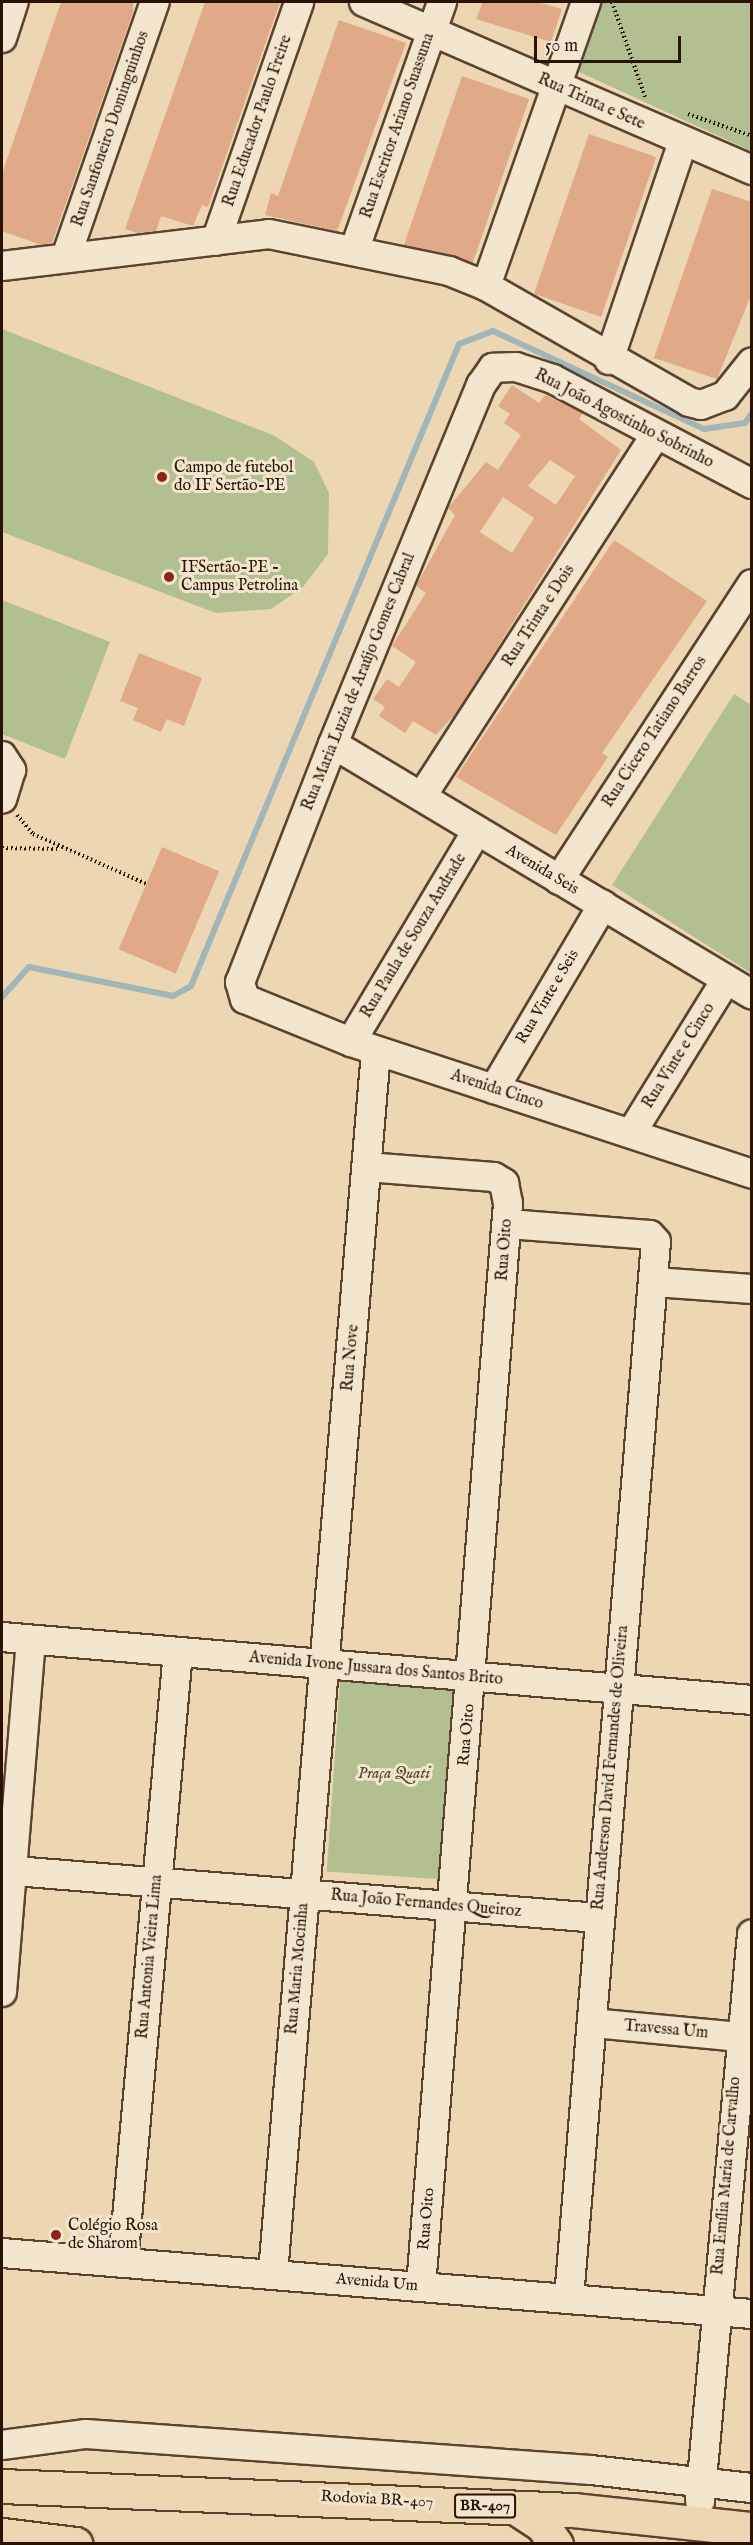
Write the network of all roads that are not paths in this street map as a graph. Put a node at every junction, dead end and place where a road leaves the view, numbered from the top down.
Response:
1 (14, 2) edge
2 (156, 2) edge
3 (299, 2) edge
4 (364, 2) edge
5 (442, 2) edge
6 (586, 2) edge
7 (432, 29) junction
8 (2, 38) edge
9 (557, 87) junction
10 (683, 142) junction
11 (752, 170) edge
12 (216, 240) junction
13 (354, 251) junction
14 (66, 257) junction
15 (2, 266) edge
16 (486, 286) junction
17 (609, 360) junction
18 (751, 363) edge
19 (493, 368) joint
20 (655, 436) junction
21 (751, 482) edge
22 (752, 584) edge
23 (333, 744) junction
24 (2, 756) edge
25 (422, 796) junction
26 (2, 798) edge
27 (477, 831) junction
28 (559, 880) junction
29 (603, 905) junction
30 (726, 980) junction
31 (752, 995) edge
32 (245, 999) joint
33 (364, 1046) junction
34 (494, 1089) junction
35 (632, 1132) junction
36 (367, 1167) junction
37 (752, 1174) edge
38 (508, 1224) junction
39 (655, 1282) junction
40 (752, 1289) edge
41 (2, 1637) edge
42 (32, 1640) junction
43 (178, 1652) junction
44 (325, 1665) junction
45 (472, 1677) junction
46 (617, 1691) junction
47 (752, 1700) edge
48 (7, 1871) edge
49 (157, 1884) junction
50 (304, 1894) junction
51 (453, 1905) junction
52 (599, 1918) junction
53 (752, 1934) edge
54 (2, 1992) edge
55 (592, 2023) junction
56 (739, 2037) junction
57 (2, 2253) edge
58 (123, 2263) junction
59 (273, 2273) junction
60 (421, 2287) junction
61 (569, 2298) junction
62 (715, 2311) junction
63 (752, 2314) edge
64 (2, 2435) edge
65 (72, 2437) junction
66 (2, 2445) edge
67 (2, 2486) edge
68 (752, 2488) edge
69 (701, 2492) junction
70 (516, 2508) junction
71 (670, 2522) junction
72 (752, 2529) edge
73 (2, 2535) edge
74 (75, 2544) edge
75 (556, 2544) edge
76 (625, 2544) edge

1 - 8 street
2 - 14 street, Rua Sanfoneiro Dominguinhos
3 - 12 street, Rua Educador Paulo Freire
4 - 7 street, Rua Trinta e Sete
5 - 7 street, Rua Escritor Ariano Suassuna
6 - 9 street
7 - 9 street, Rua Trinta e Sete
7 - 13 street, Rua Escritor Ariano Suassuna
9 - 10 street, Rua Trinta e Sete
9 - 16 street
10 - 11 street, Rua Trinta e Sete
10 - 17 street
12 - 13 street
12 - 14 street
13 - 16 street
14 - 15 street
16 - 17 street
17 - 18 street
19 - 20 street, Rua João Agostinho Sobrinho
19 - 23 street, Rua Maria Luzia de Araújo Gomes Cabral
20 - 21 street, Rua João Agostinho Sobrinho
20 - 25 street, Rua Trinta e Dois
22 - 28 street, Rua Cicero Tatiano Barros
23 - 25 street, Avenida Seis
23 - 32 street, Rua Maria Luzia de Araújo Gomes Cabral
24 - 26 street
25 - 27 street, Avenida Seis
27 - 28 street, Avenida Seis
27 - 33 street, Rua Paula de Souza Andrade
28 - 29 street, Avenida Seis
29 - 30 street, Avenida Seis
29 - 34 street, Rua Vinte e Seis
30 - 31 street, Avenida Seis
30 - 35 street, Rua Vinte e Cinco
32 - 33 street, Avenida Cinco
33 - 34 street, Avenida Cinco
33 - 36 street, Rua Nove
34 - 35 street, Avenida Cinco
35 - 37 street, Avenida Cinco
36 - 38 street, Rua Oito
36 - 44 street, Rua Nove
38 - 39 street, Rua Anderson David Fernandes de Oliveira
38 - 45 street, Rua Oito
39 - 40 street
39 - 46 street, Rua Anderson David Fernandes de Oliveira
41 - 42 street, Avenida Ivone Jussara dos Santos Brito
42 - 43 street, Avenida Ivone Jussara dos Santos Brito
42 - 48 street
43 - 44 street, Avenida Ivone Jussara dos Santos Brito
43 - 49 street, Rua Antonia Vieira Lima
44 - 45 street, Avenida Ivone Jussara dos Santos Brito
44 - 50 street, Rua Maria Mocinha
45 - 46 street, Avenida Ivone Jussara dos Santos Brito
45 - 51 street, Rua Oito
46 - 47 street, Avenida Ivone Jussara dos Santos Brito
46 - 52 street, Rua Anderson David Fernandes de Oliveira
48 - 49 street, Rua João Fernandes Queiroz
48 - 54 street
49 - 50 street, Rua João Fernandes Queiroz
49 - 58 street, Rua Antonia Vieira Lima
50 - 51 street, Rua João Fernandes Queiroz
50 - 59 street, Rua Maria Mocinha
51 - 52 street, Rua João Fernandes Queiroz
51 - 60 street, Rua Oito
52 - 55 street, Rua Anderson David Fernandes de Oliveira
53 - 56 street, Rua Emília Maria de Carvalho
55 - 56 street, Travessa Um
55 - 61 street, Rua Anderson David Fernandes de Oliveira
56 - 62 street, Rua Emília Maria de Carvalho
57 - 58 street, Avenida Um
58 - 59 street, Avenida Um
59 - 60 street, Avenida Um
60 - 61 street, Avenida Um
61 - 62 street, Avenida Um
62 - 63 street, Avenida Um
62 - 69 street, Rua Emília Maria de Carvalho
64 - 65 street
65 - 66 street
65 - 69 street
67 - 70 highway, Rodovia BR-407 / BR-407
68 - 69 street
70 - 71 highway, Rodovia BR-407 / BR-407
70 - 75 highway
71 - 72 highway, Rodovia BR-407 / BR-407
71 - 76 highway
73 - 74 highway

